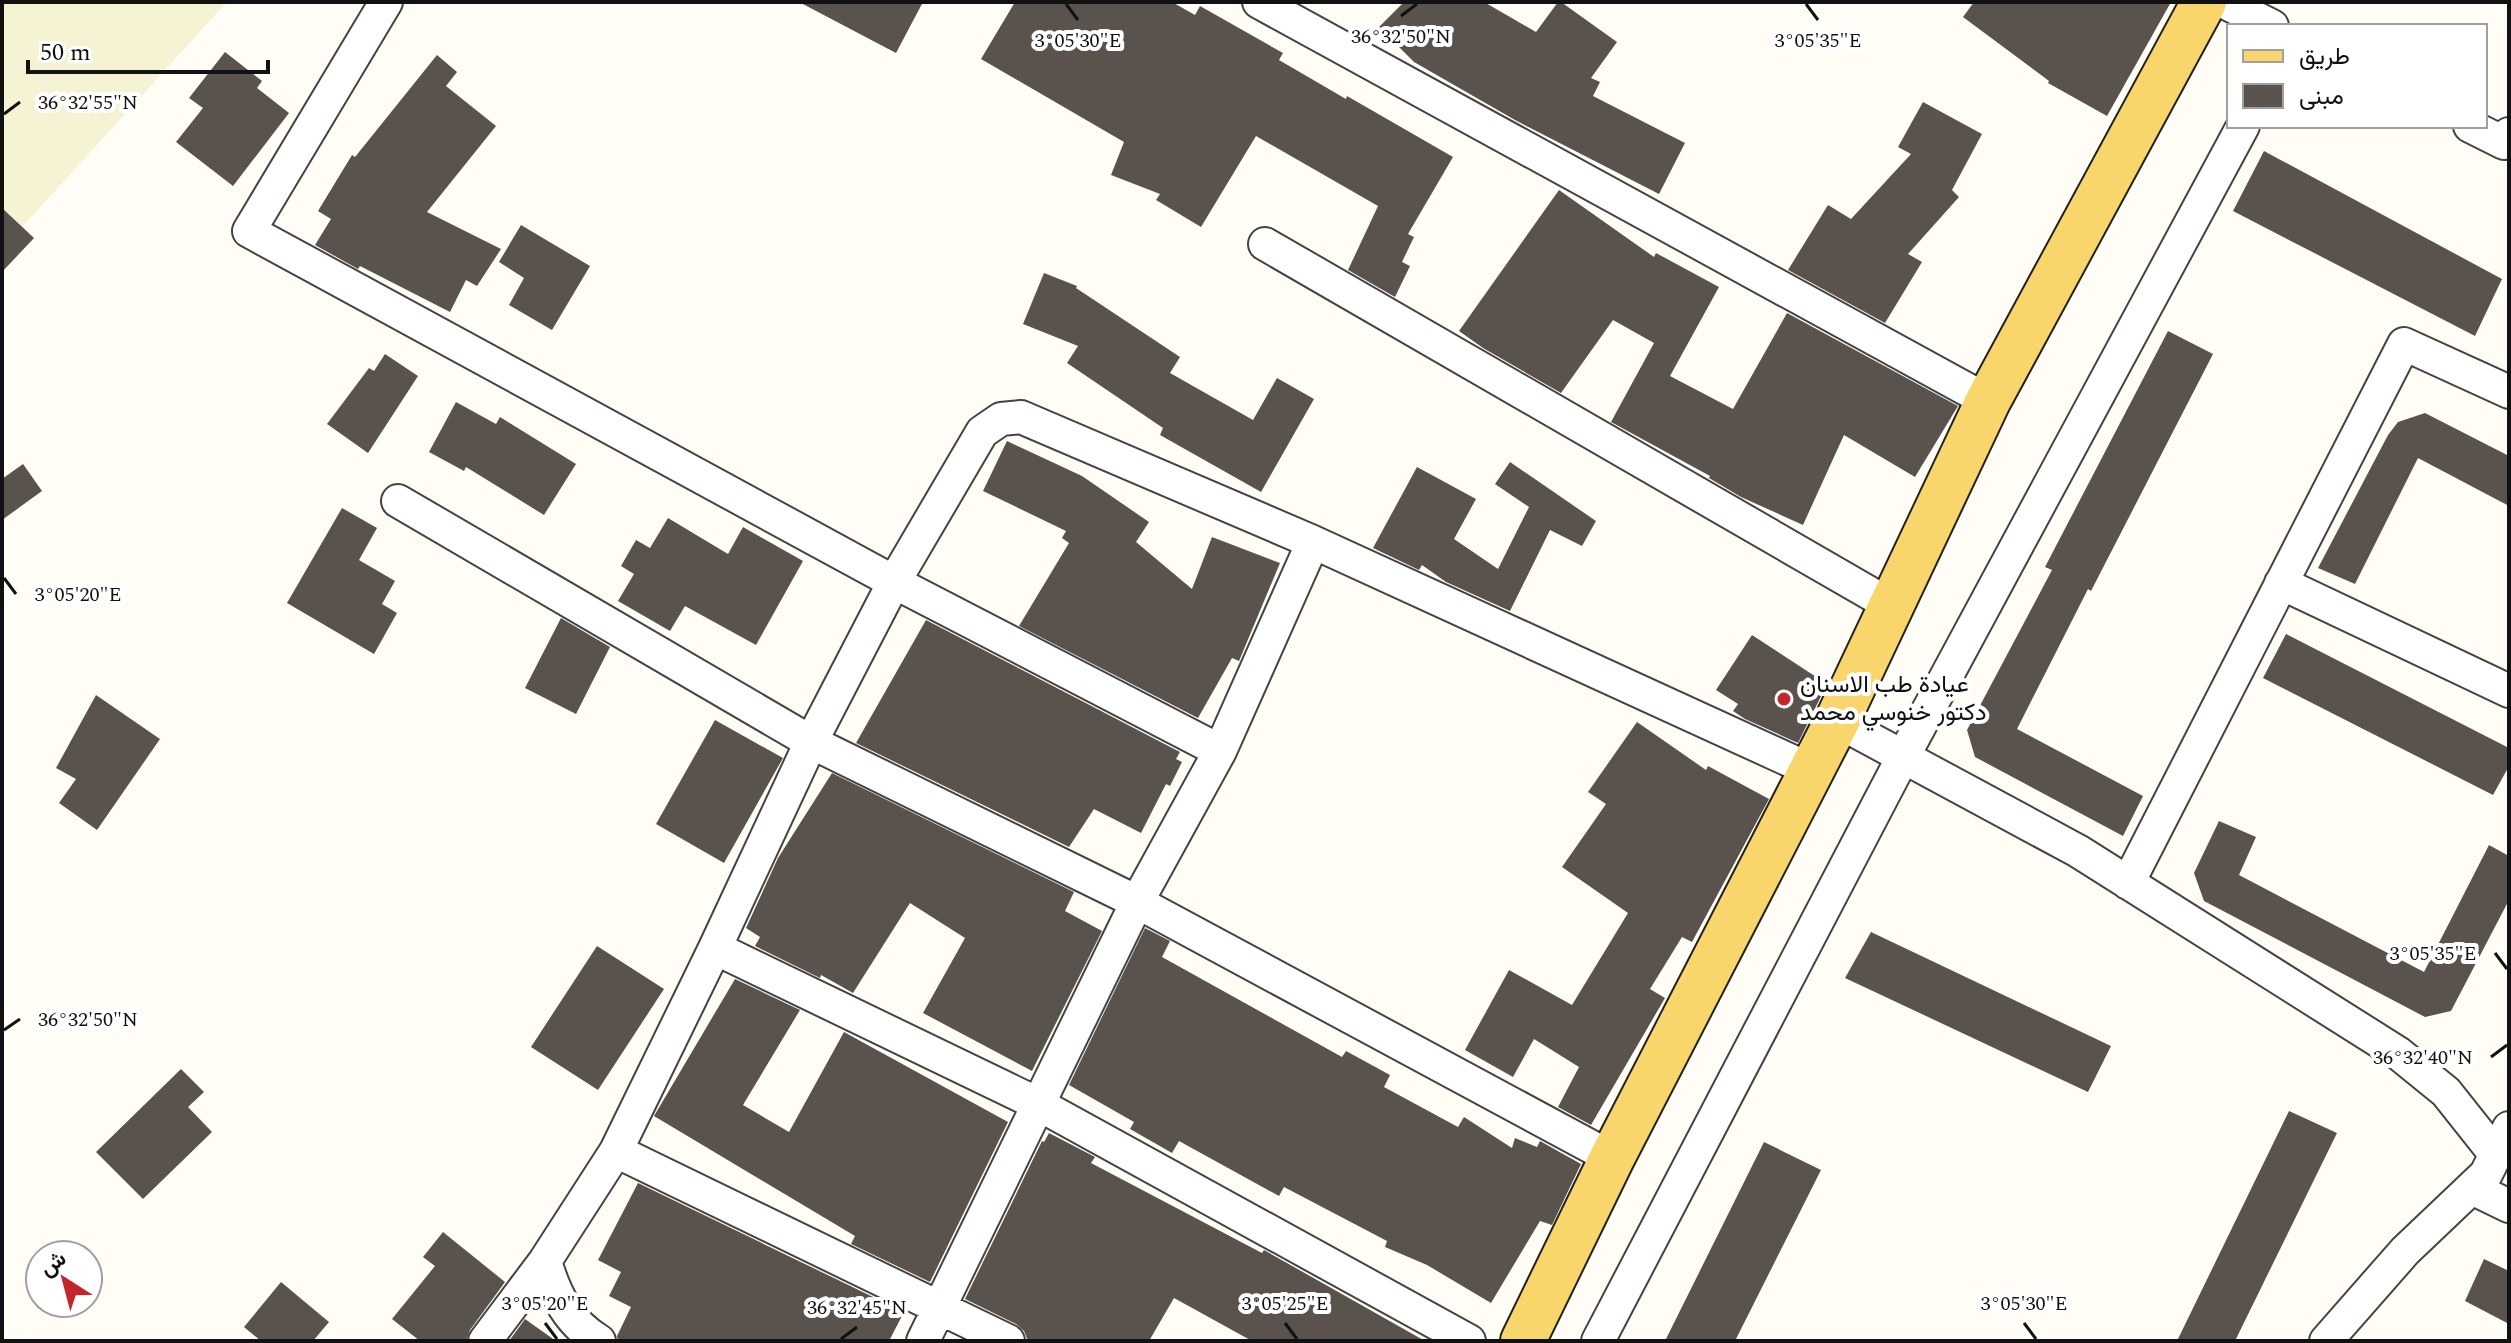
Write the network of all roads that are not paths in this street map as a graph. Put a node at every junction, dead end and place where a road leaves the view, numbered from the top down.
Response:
1 (386, 2) edge
2 (1259, 2) edge
3 (2204, 2) edge
4 (2224, 2) edge
5 (2268, 24) edge
6 (2242, 128) edge
7 (2475, 128) edge
8 (2507, 141) edge
9 (1265, 244) dead end
10 (2509, 392) edge
11 (1988, 401) junction
12 (398, 501) dead end
13 (1313, 542) junction
14 (894, 582) junction
15 (2281, 583) junction
16 (1892, 606) junction
17 (2509, 691) edge
18 (1837, 721) junction
19 (811, 742) junction
20 (1220, 751) junction
21 (1903, 757) junction
22 (1811, 770) junction
23 (2128, 883) junction
24 (1137, 902) junction
25 (715, 948) junction
26 (1038, 1104) junction
27 (2502, 1142) edge
28 (616, 1151) junction
29 (1612, 1158) junction
30 (2472, 1188) junction
31 (2509, 1206) edge
32 (545, 1261) junction
33 (940, 1307) junction
34 (485, 1341) edge
35 (599, 1341) edge
36 (923, 1341) edge
37 (1008, 1341) edge
38 (1469, 1341) edge
39 (1523, 1341) edge
40 (1598, 1341) edge
41 (2326, 1341) edge

1 - 14 street
2 - 11 street
3 - 11 main road
4 - 5 street
6 - 21 street
7 - 8 street
9 - 16 street
10 - 15 street
11 - 16 main road
12 - 19 street
13 - 14 street
13 - 20 street
13 - 22 street
14 - 19 street
14 - 20 street
15 - 17 street
15 - 23 street
16 - 18 main road
18 - 21 street
18 - 22 main road
19 - 24 street
19 - 25 street
20 - 24 street
21 - 23 street
21 - 40 street
22 - 29 main road
23 - 27 street
24 - 26 street
24 - 29 street
25 - 26 street
25 - 28 street
26 - 33 street
26 - 38 street
27 - 30 street
28 - 32 street
28 - 33 street
29 - 39 main road
30 - 31 street
30 - 41 street
32 - 34 street
32 - 35 street
33 - 36 street
33 - 37 street

